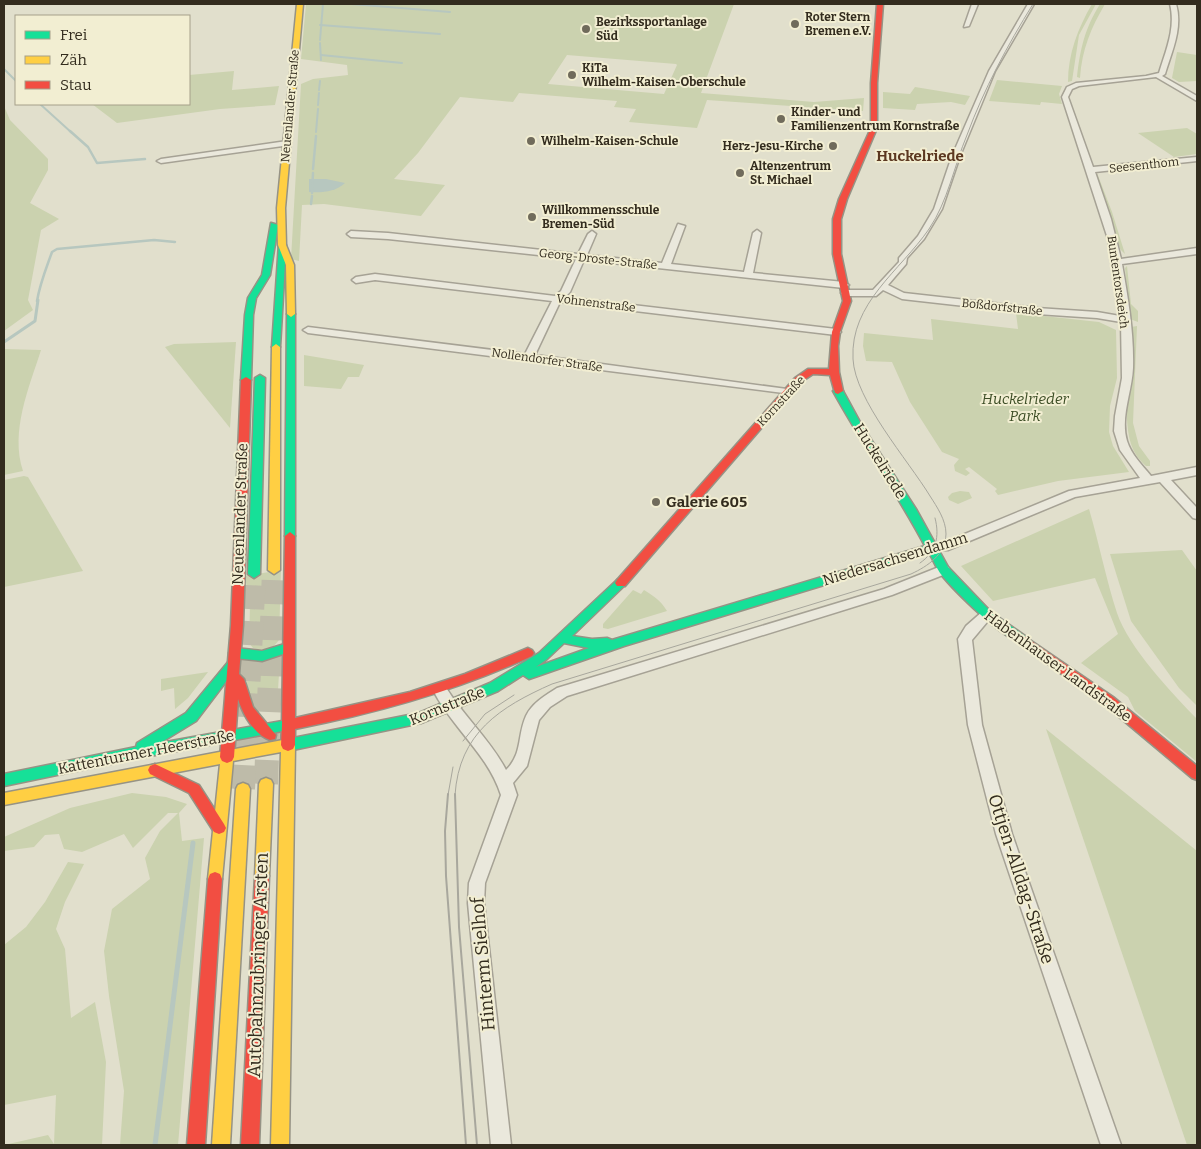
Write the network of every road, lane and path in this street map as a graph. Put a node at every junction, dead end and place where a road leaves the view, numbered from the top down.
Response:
1 (300, 4) edge
2 (880, 4) edge
3 (975, 4) edge
4 (1031, 4) edge
5 (1173, 4) edge
6 (966, 26) dead end
7 (1158, 76) junction
8 (1197, 99) edge
9 (287, 143) junction
10 (1197, 159) edge
11 (161, 161) dead end
12 (1090, 170) junction
13 (281, 208) junction
14 (681, 226) dead end
15 (757, 233) dead end
16 (352, 234) dead end
17 (592, 234) dead end
18 (282, 245) junction
19 (1197, 252) edge
20 (580, 257) junction
21 (903, 258) junction
22 (1118, 262) junction
23 (665, 267) junction
24 (266, 275) junction
25 (748, 276) junction
26 (356, 280) dead end
27 (882, 286) junction
28 (845, 289) junction
29 (861, 294) junction
30 (557, 298) junction
31 (261, 309) dead end
32 (1125, 320) junction
33 (308, 330) dead end
34 (836, 332) junction
35 (529, 357) junction
36 (260, 362) dead end
37 (834, 372) junction
38 (786, 392) junction
39 (1197, 471) edge
40 (1162, 477) junction
41 (1148, 480) junction
42 (1197, 515) edge
43 (932, 548) junction
44 (274, 570) tunnel mouth
45 (944, 570) junction
46 (254, 574) tunnel mouth
47 (987, 616) junction
48 (561, 638) junction
49 (620, 642) junction
50 (288, 648) junction
51 (234, 658) junction
52 (494, 687) junction
53 (440, 690) junction
54 (449, 708) junction
55 (288, 725) junction
56 (262, 730) junction
57 (229, 736) junction
58 (288, 745) junction
59 (129, 754) junction
60 (227, 757) junction
61 (155, 770) junction
62 (1197, 774) edge
63 (4, 780) edge
64 (506, 780) junction
65 (266, 784) tunnel mouth
66 (243, 789) tunnel mouth
67 (4, 799) edge
68 (219, 828) junction
69 (196, 1145) edge
70 (221, 1145) edge
71 (250, 1145) edge
72 (280, 1145) edge
73 (501, 1145) edge
74 (1111, 1145) edge

1 - 9 main road, Neuenlander Straße
2 - 28 main road
3 - 6 street
4 - 21 street
5 - 7 street
7 - 8 street
7 - 12 street, Buntentorsdeich
9 - 11 street
9 - 13 main road, Neuenlander Straße
10 - 12 street, Seesenthom
12 - 22 street, Buntentorsdeich
13 - 18 main road, Neuenlander Straße
13 - 24 main road, Neuenlander Straße
14 - 23 street
15 - 25 street
16 - 20 street, Georg-Droste-Straße
17 - 20 street
18 - 44 main road, Neuenlander Straße
18 - 50 main road, Neuenlander Straße
19 - 22 street
20 - 23 street, Georg-Droste-Straße
20 - 30 street
21 - 27 street
21 - 29 street
22 - 32 street, Buntentorsdeich
23 - 25 street, Georg-Droste-Straße
24 - 31 main road, Neuenlander Straße
24 - 51 main road, Neuenlander Straße
25 - 28 street, Georg-Droste-Straße
26 - 30 street, Vohnenstraße
27 - 29 street
27 - 32 street, Boßdorfstraße
28 - 29 street, Georg-Droste-Straße
28 - 34 main road
30 - 34 street, Vohnenstraße
30 - 35 street
32 - 41 street, Buntentorsdeich
33 - 35 street, Nollendorfer Straße
34 - 37 main road
35 - 38 street, Nollendorfer Straße
36 - 46 main road, Neuenlander Straße
37 - 38 main road, Kornstraße
37 - 43 main road, Huckelriede
38 - 48 main road, Kornstraße
39 - 40 street, Niedersachsendamm
40 - 41 street, Niedersachsendamm
40 - 42 street
41 - 43 street, Niedersachsendamm
43 - 45 main road, Habenhauser Landstraße
43 - 49 main road, Niedersachsendamm
45 - 47 main road, Habenhauser Landstraße
45 - 64 street, Niedersachsendamm
47 - 62 main road, Habenhauser Landstraße
47 - 74 street, Ottjen-Alldag-Straße
48 - 49 main road, Niedersachsendamm
48 - 52 main road, Kornstraße
48 - 53 main road, Kornstraße
49 - 52 main road, Niedersachsendamm
50 - 51 main road
50 - 55 main road, Neuenlander Straße
51 - 56 main road
51 - 57 main road, Neuenlander Straße
51 - 59 main road
52 - 54 main road, Kornstraße
53 - 54 street
53 - 55 main road, Kornstraße
54 - 58 main road, Kornstraße
54 - 64 street
55 - 56 main road, Kattenturmer Heerstraße
55 - 58 main road, Neuenlander Straße
56 - 57 main road, Kattenturmer Heerstraße
56 - 58 main road
57 - 59 main road, Kattenturmer Heerstraße
57 - 60 main road, Neuenlander Straße
58 - 60 main road, Kattenturmer Heerstraße
58 - 72 main road, Neuenlander Straße
59 - 63 main road, Kattenturmer Heerstraße
60 - 61 main road, Kattenturmer Heerstraße
60 - 68 main road, Neuenlander Straße
61 - 67 main road, Kattenturmer Heerstraße
61 - 68 main road
64 - 73 street, Hinterm Sielhof
65 - 71 main road, Autobahnzubringer Arsten
66 - 70 main road, Autobahnzubringer Arsten
68 - 69 main road, Neuenlander Straße

